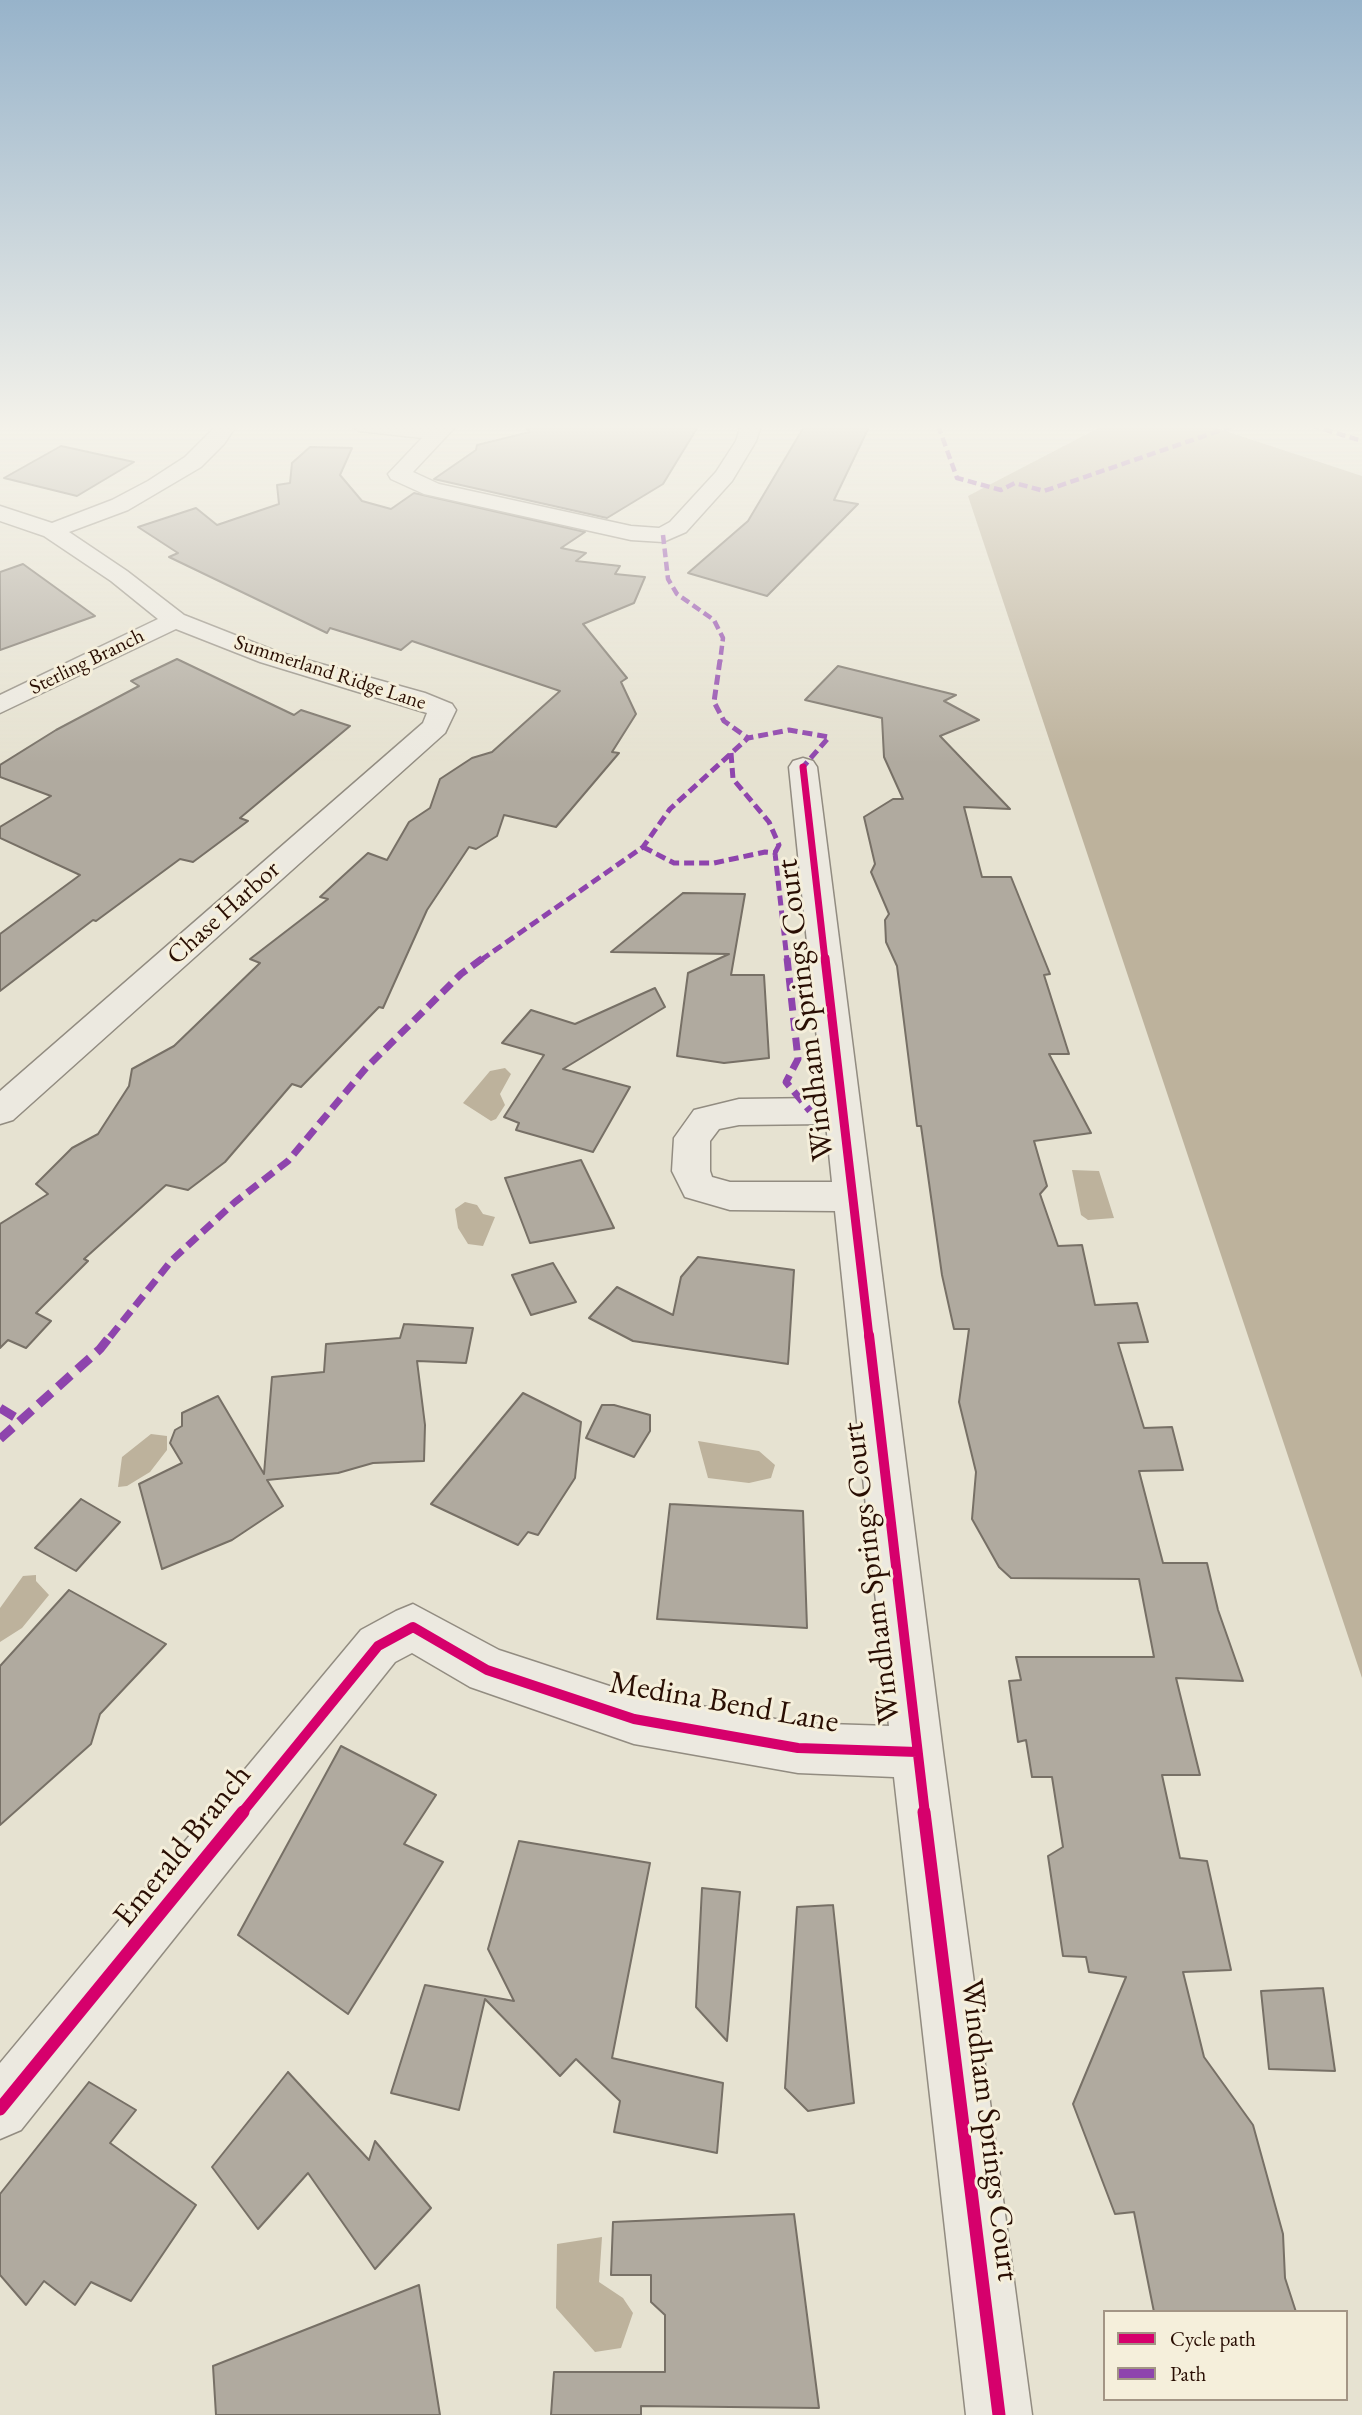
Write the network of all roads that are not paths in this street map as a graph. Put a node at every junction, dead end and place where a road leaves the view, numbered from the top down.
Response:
1 (62, 538) edge
2 (175, 620) junction
3 (0, 705) edge
4 (442, 710) joint
5 (803, 767) dead end
6 (0, 1111) edge
7 (843, 1111) junction
8 (853, 1197) junction
9 (413, 1627) joint
10 (917, 1752) junction
11 (0, 2109) edge
12 (999, 2415) edge

1 - 2 street, Summerland Ridge Lane
2 - 3 street, Sterling Branch
2 - 4 street, Summerland Ridge Lane
4 - 6 street, Chase Harbor
5 - 7 street, Windham Springs Court
7 - 8 street, Windham Springs Court
7 - 8 street
8 - 10 street, Windham Springs Court
9 - 10 street, Medina Bend Lane
9 - 11 street, Emerald Branch
10 - 12 street, Windham Springs Court

